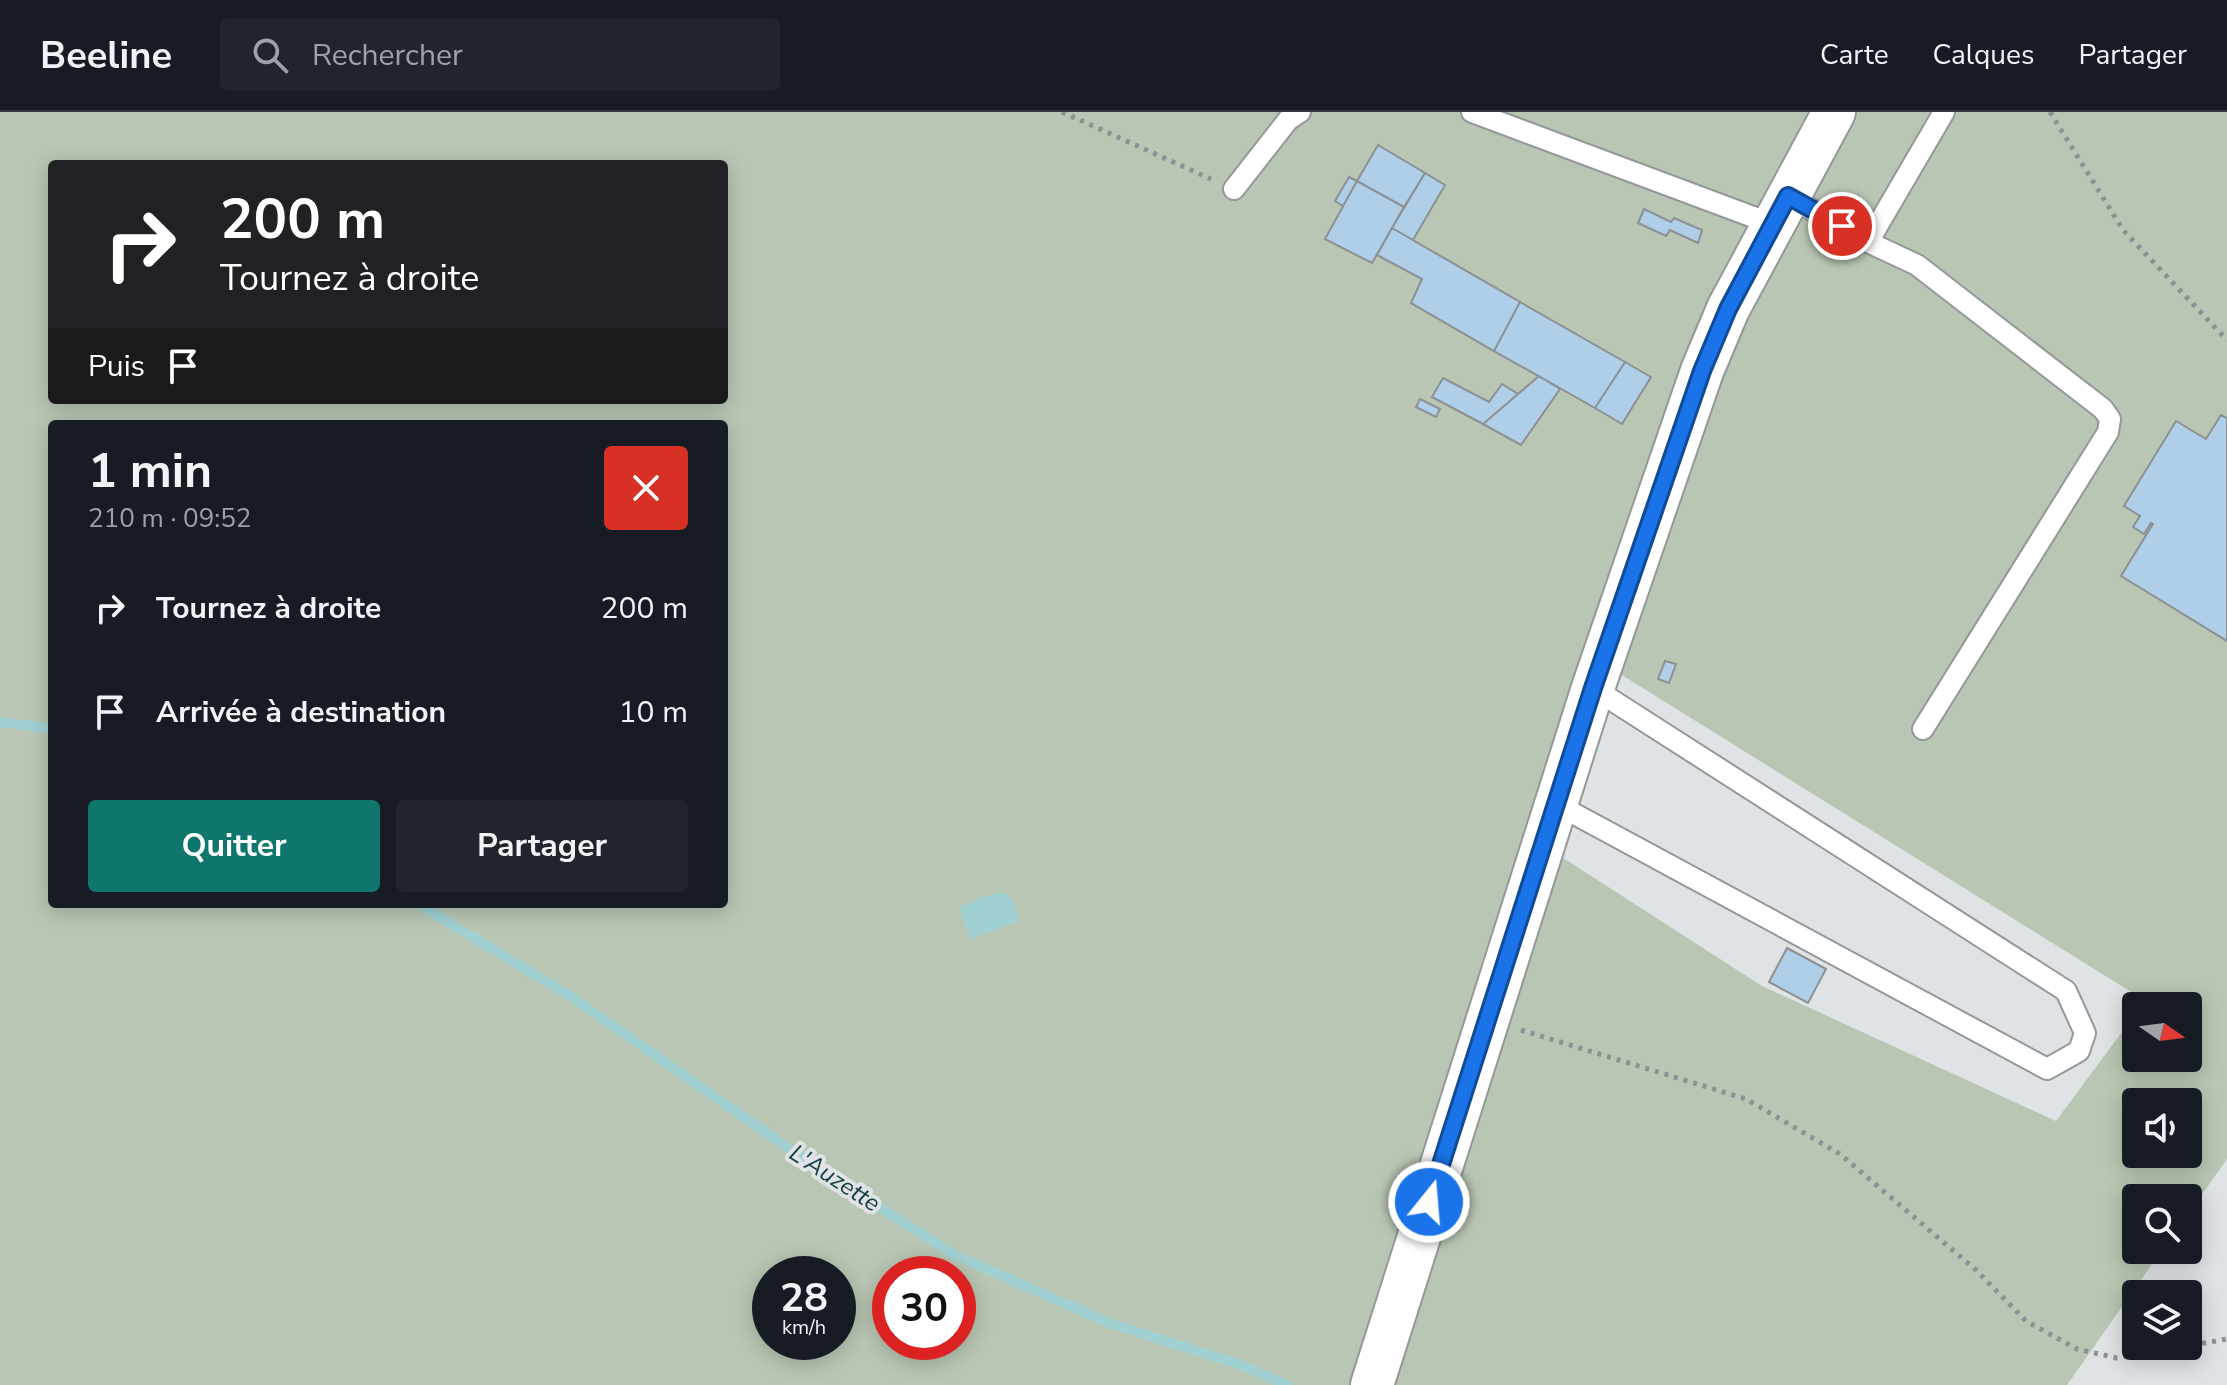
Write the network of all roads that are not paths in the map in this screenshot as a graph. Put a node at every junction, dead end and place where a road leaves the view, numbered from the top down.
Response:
1 (1300, 112) edge
2 (1472, 112) edge
3 (1834, 112) edge
4 (1944, 112) edge
5 (1234, 189) road end
6 (1780, 210) junction
7 (1868, 242) junction
8 (1593, 688) junction
9 (1923, 729) dead end
10 (1556, 804) junction
11 (1372, 1385) edge

1 - 5 lane
2 - 6 lane
3 - 6 street
4 - 7 lane
6 - 7 lane
6 - 8 street
7 - 9 lane
8 - 10 street
8 - 10 lane
10 - 11 street

